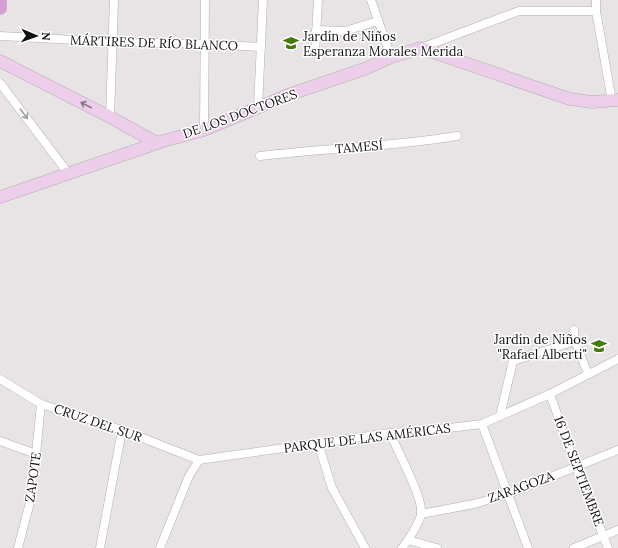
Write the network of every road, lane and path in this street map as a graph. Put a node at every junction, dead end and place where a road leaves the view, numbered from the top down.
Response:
1 (0, 0) edge
2 (114, 0) edge
3 (205, 0) edge
4 (263, 0) edge
5 (318, 0) edge
6 (371, 0) edge
7 (596, 0) edge
8 (0, 8) edge
9 (596, 11) junction
10 (378, 21) junction
11 (316, 30) junction
12 (0, 36) edge
13 (113, 42) junction
14 (205, 44) junction
15 (261, 47) junction
16 (421, 48) junction
17 (315, 53) dead end
18 (391, 57) junction
19 (0, 61) edge
20 (0, 83) edge
21 (615, 100) edge
22 (258, 107) junction
23 (110, 117) junction
24 (204, 130) junction
25 (457, 136) dead end
26 (157, 143) junction
27 (260, 156) dead end
28 (68, 173) junction
29 (0, 196) edge
30 (574, 330) dead end
31 (575, 341) junction
32 (618, 360) edge
33 (588, 374) junction
34 (0, 379) edge
35 (550, 394) junction
36 (41, 404) junction
37 (500, 416) junction
38 (482, 424) junction
39 (122, 430) junction
40 (390, 433) junction
41 (0, 441) edge
42 (318, 443) junction
43 (618, 450) edge
44 (36, 454) junction
45 (199, 460) junction
46 (576, 467) junction
47 (508, 494) junction
48 (421, 514) junction
49 (618, 530) edge
50 (604, 537) junction
51 (408, 540) junction
52 (18, 548) edge
53 (100, 548) edge
54 (160, 548) edge
55 (366, 548) edge
56 (402, 548) edge
57 (437, 548) edge
58 (528, 548) edge
59 (574, 548) edge
60 (608, 548) edge

1 - 8 main road
2 - 13 street
3 - 14 street
4 - 15 street
5 - 11 street
6 - 10 street
7 - 9 street
9 - 16 street, DE LOS DOCTORES
9 - 21 street
10 - 11 street
10 - 18 street
11 - 17 street
12 - 13 street, MÁRTIRES DE RÍO BLANCO
13 - 14 street, MÁRTIRES DE RÍO BLANCO
13 - 23 street
14 - 15 street, MÁRTIRES DE RÍO BLANCO
14 - 24 street
15 - 22 street
16 - 18 street, DE LOS DOCTORES
16 - 21 street
18 - 22 street, DE LOS DOCTORES
23 -> 19 street
20 -> 28 street
22 - 24 street, DE LOS DOCTORES
23 - 26 street
24 - 26 street, DE LOS DOCTORES
25 - 27 street, TAMESÍ
26 - 28 street, DE LOS DOCTORES
28 - 29 street, DE LOS DOCTORES
30 - 31 street
31 - 33 street
31 - 37 street
32 - 33 street, PARQUE DE LAS AMÉRICAS
33 - 35 street, PARQUE DE LAS AMÉRICAS
34 - 36 street, CRUZ DEL SUR
35 - 37 street, PARQUE DE LAS AMÉRICAS
35 - 46 street, 16 DE SEPTIEMBRE
36 - 39 street, CRUZ DEL SUR
36 - 44 street, ZAPOTE
37 - 38 street, PARQUE DE LAS AMÉRICAS
38 - 40 street, PARQUE DE LAS AMÉRICAS
38 - 47 street
39 - 45 street, CRUZ DEL SUR
39 - 53 street
40 - 42 street, PARQUE DE LAS AMÉRICAS
40 - 48 street
41 - 44 street
42 - 45 street, PARQUE DE LAS AMÉRICAS
42 - 55 street
43 - 46 street, ZARAGOZA
44 - 52 street, ZAPOTE
45 - 54 street
46 - 47 street, ZARAGOZA
46 - 50 street, 16 DE SEPTIEMBRE
47 - 48 street, ZARAGOZA
47 - 58 street
48 - 51 street
49 - 50 street
50 - 59 street
50 - 60 street, 16 DE SEPTIEMBRE
51 - 56 street
51 - 57 street

